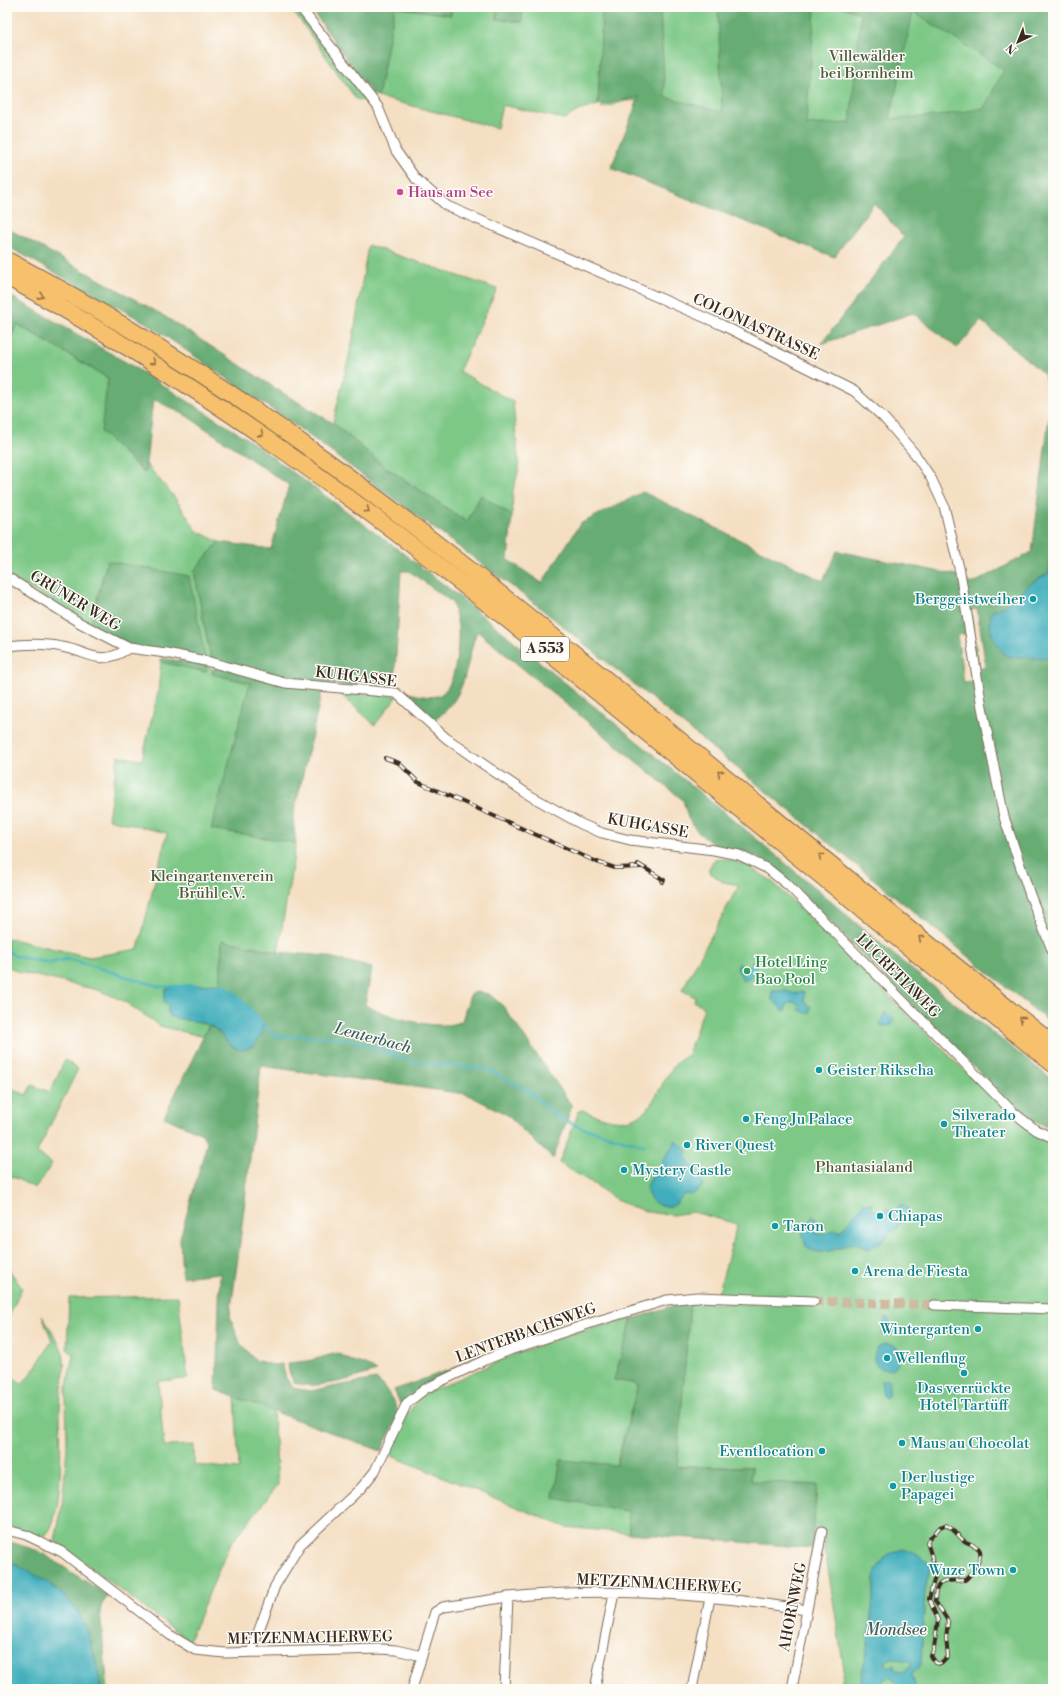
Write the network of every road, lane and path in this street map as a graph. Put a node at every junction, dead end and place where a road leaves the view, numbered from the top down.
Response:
1 (300, 7) edge
2 (7, 260) edge
3 (7, 277) edge
4 (7, 577) edge
5 (7, 646) edge
6 (128, 648) junction
7 (714, 850) joint
8 (1053, 952) edge
9 (1053, 1044) edge
10 (1053, 1064) edge
11 (1053, 1138) edge
12 (814, 1301) tunnel mouth
13 (934, 1305) tunnel mouth
14 (1053, 1309) edge
15 (7, 1530) edge
16 (822, 1531) dead end
17 (614, 1593) junction
18 (508, 1597) junction
19 (710, 1598) junction
20 (806, 1610) junction
21 (251, 1652) junction
22 (422, 1656) junction
23 (412, 1689) edge
24 (504, 1689) edge
25 (595, 1689) edge
26 (692, 1689) edge
27 (792, 1689) edge

1 - 8 street, COLONIASTRASSE
9 -> 2 highway, A 553
3 -> 10 highway, A 553
4 - 6 street, GRÜNER WEG
5 - 6 street
6 - 7 street, KUHGASSE
7 - 11 street, LUCRETIAWEG
12 - 21 street, LENTERBACHSWEG
13 - 14 street
15 - 21 street, METZENMACHERWEG
16 - 20 street, AHORNWEG
17 - 18 street, METZENMACHERWEG
17 - 19 street, METZENMACHERWEG
17 - 25 street
18 - 22 street, METZENMACHERWEG
18 - 24 street
19 - 20 street, METZENMACHERWEG
19 - 26 street
20 - 27 street, AHORNWEG
21 - 22 street, METZENMACHERWEG
22 - 23 street

